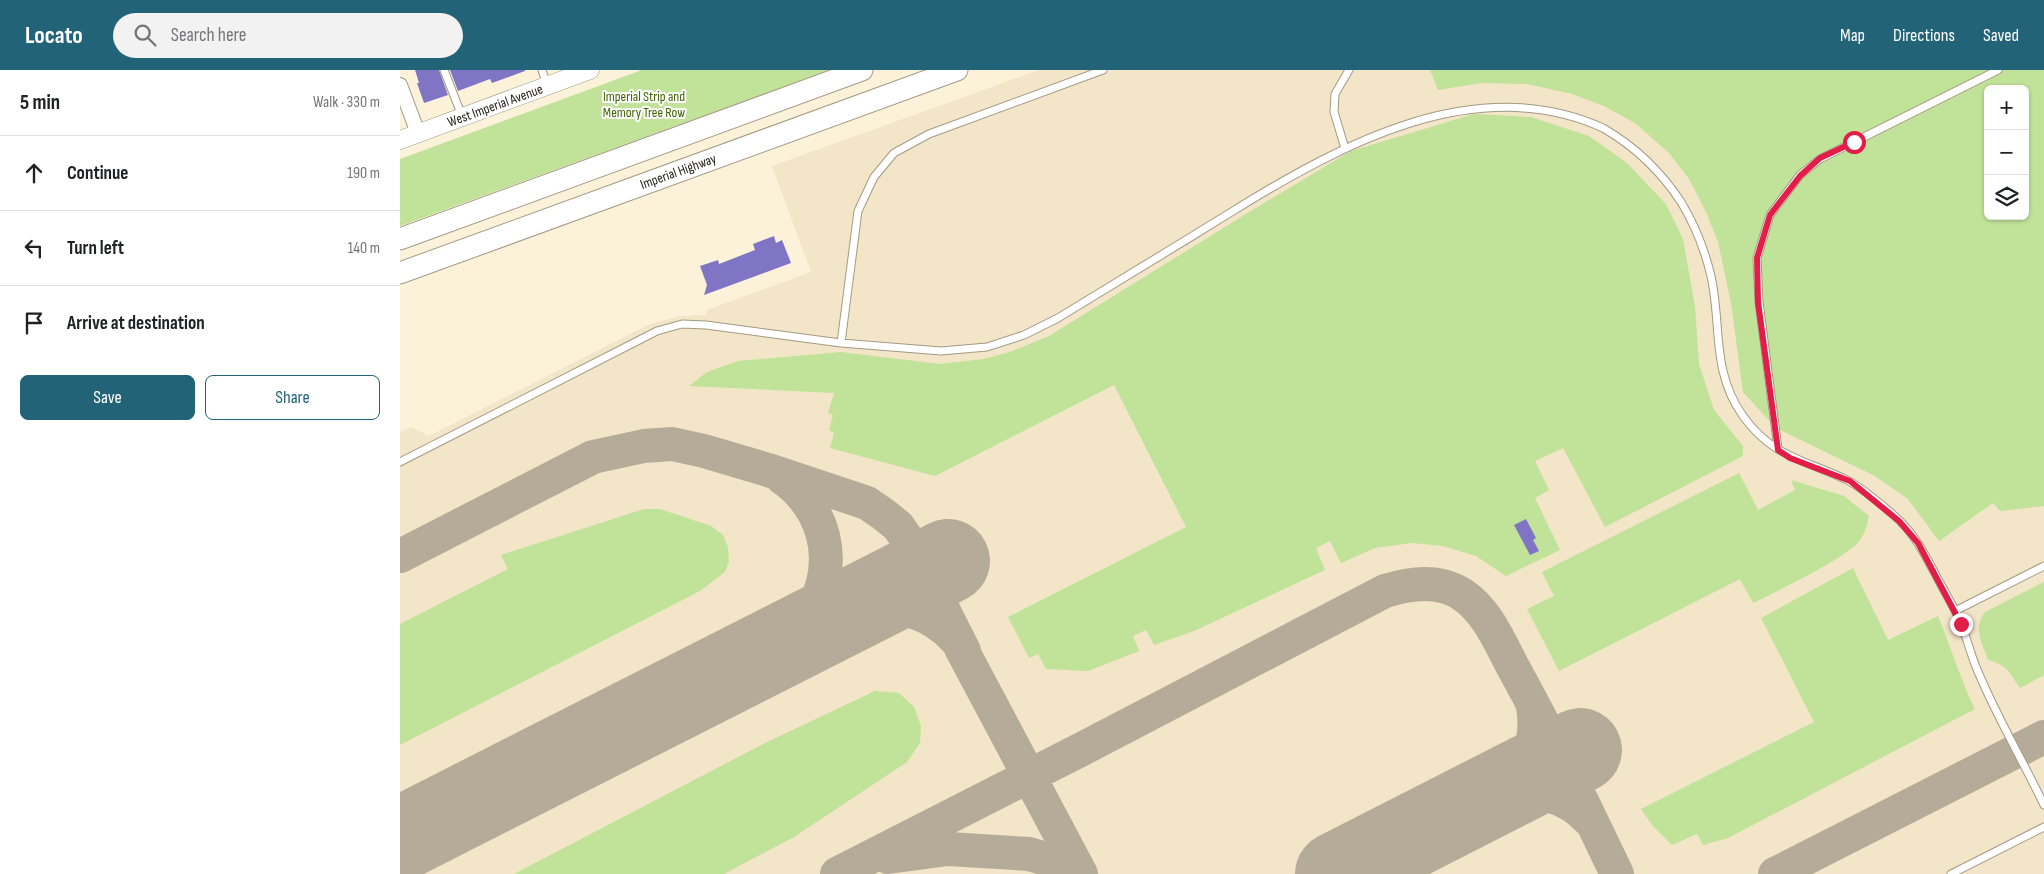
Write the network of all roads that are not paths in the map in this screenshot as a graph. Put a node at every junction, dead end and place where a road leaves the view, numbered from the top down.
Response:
1 (444, 70) edge
2 (862, 70) edge
3 (957, 70) edge
4 (1103, 70) edge
5 (1349, 70) edge
6 (1998, 70) edge
7 (579, 72) edge
8 (544, 78) edge
9 (400, 85) edge
10 (1468, 102) dead end
11 (1477, 102) dead end
12 (462, 117) junction
13 (418, 133) junction
14 (400, 140) edge
15 (1344, 145) junction
16 (400, 239) edge
17 (400, 273) edge
18 (841, 343) junction
19 (1778, 450) junction
20 (400, 462) edge
21 (2044, 566) edge
22 (1955, 611) junction
23 (2044, 805) edge
24 (2044, 827) edge
25 (1951, 874) edge

1 - 12 lane
2 - 16 main road
3 - 17 main road, Imperial Highway
4 - 18 lane
5 - 15 lane
6 - 19 lane
7 - 8 street, West Imperial Avenue
8 - 12 street, West Imperial Avenue
9 - 13 street
10 - 15 lane
11 - 19 lane
12 - 13 street, West Imperial Avenue
13 - 14 street, West Imperial Avenue
15 - 18 lane
18 - 20 lane
19 - 22 lane
21 - 22 lane
22 - 23 lane
24 - 25 lane

